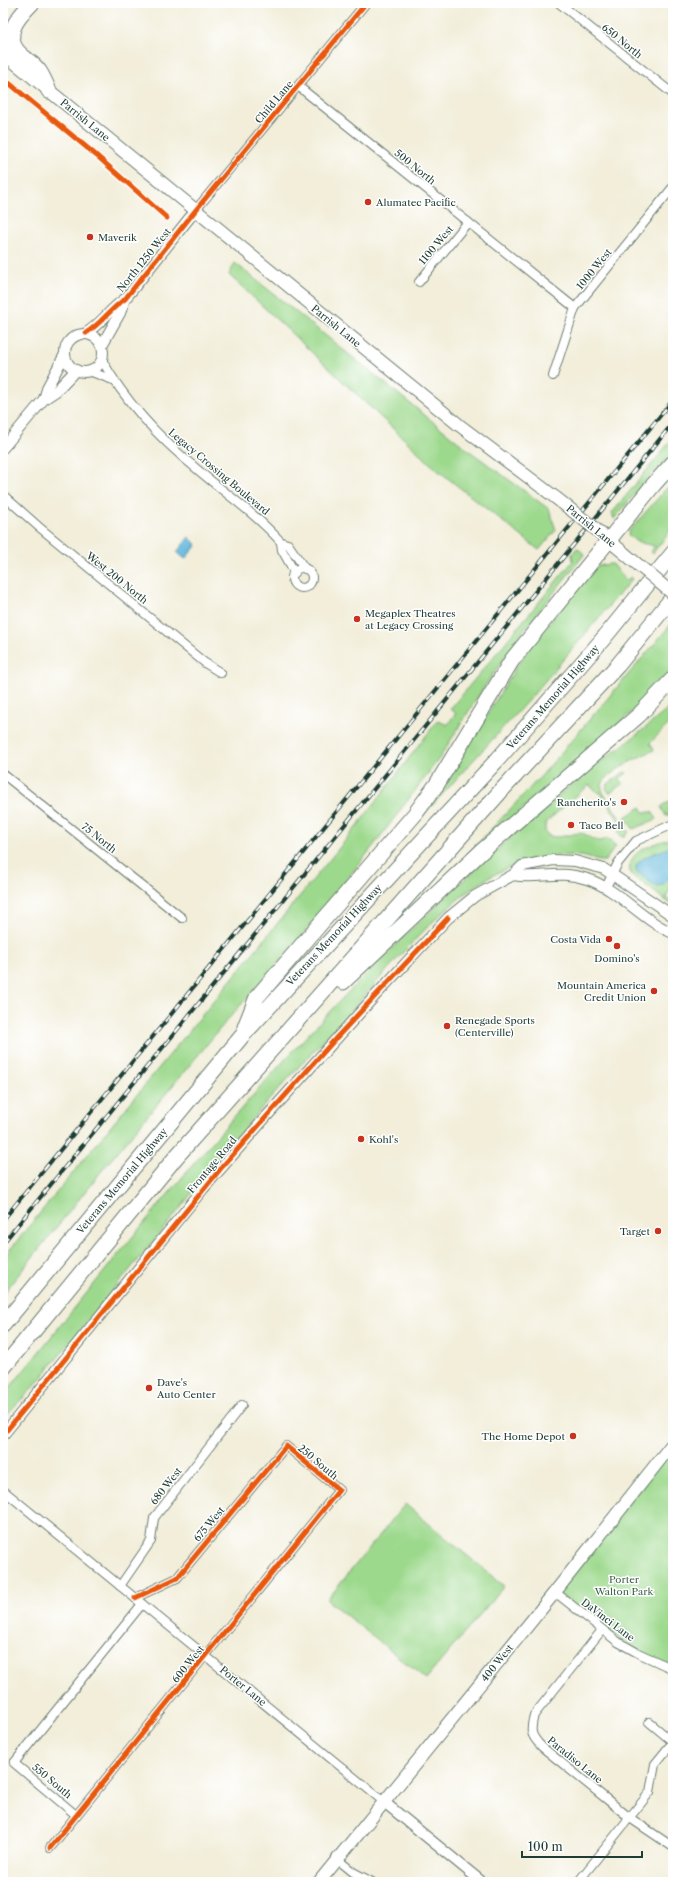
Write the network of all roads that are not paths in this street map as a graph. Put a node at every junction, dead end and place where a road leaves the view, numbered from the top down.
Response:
1 (24, 3) edge
2 (32, 3) edge
3 (366, 3) edge
4 (559, 3) edge
5 (6, 20) edge
6 (3, 53) edge
7 (23, 69) junction
8 (298, 86) junction
9 (49, 91) junction
10 (673, 94) edge
11 (673, 187) edge
12 (195, 211) junction
13 (468, 222) junction
14 (418, 282) dead end
15 (125, 299) junction
16 (575, 308) junction
17 (86, 333) junction
18 (102, 345) junction
19 (65, 354) junction
20 (102, 360) junction
21 (76, 370) junction
22 (89, 371) junction
23 (553, 376) dead end
24 (113, 380) junction
25 (44, 399) junction
26 (3, 448) edge
27 (673, 463) edge
28 (3, 494) edge
29 (608, 540) junction
30 (281, 542) junction
31 (673, 553) edge
32 (305, 569) junction
33 (294, 573) junction
34 (673, 594) edge
35 (673, 597) edge
36 (221, 673) dead end
37 (673, 679) edge
38 (673, 687) edge
39 (614, 737) junction
40 (3, 774) edge
41 (673, 824) edge
42 (612, 874) junction
43 (513, 876) junction
44 (606, 887) junction
45 (673, 916) edge
46 (182, 918) dead end
47 (673, 933) edge
48 (242, 1036) junction
49 (278, 1043) junction
50 (3, 1325) edge
51 (3, 1368) edge
52 (242, 1405) dead end
53 (3, 1435) edge
54 (673, 1443) edge
55 (286, 1446) joint
56 (3, 1490) edge
57 (339, 1490) joint
58 (120, 1586) junction
59 (555, 1592) junction
60 (135, 1598) junction
61 (142, 1604) junction
62 (602, 1630) junction
63 (206, 1656) junction
64 (673, 1669) edge
65 (649, 1722) dead end
66 (673, 1742) edge
67 (384, 1802) junction
68 (76, 1815) junction
69 (630, 1818) junction
70 (673, 1847) edge
71 (50, 1848) dead end
72 (338, 1859) junction
73 (319, 1882) edge
74 (372, 1882) edge
75 (482, 1882) edge
76 (578, 1882) edge

1 - 5 highway
2 - 9 highway
3 - 8 street, Child Lane
4 - 10 street, 650 North
5 - 7 highway
6 - 7 main road, Parrish Lane
7 - 9 main road, Parrish Lane
8 - 12 street, Child Lane
8 - 13 street, 500 North
9 - 12 main road, Parrish Lane
11 - 16 street, 1000 West
12 - 15 street, North 1250 West
12 - 29 main road, Parrish Lane, bridge
13 - 14 street, 1100 West
13 - 16 street, 500 North
15 - 17 street, North 1250 West
15 - 18 street, North 1250 West
16 - 23 street, 1000 West
17 - 18 street
17 - 19 street
18 - 20 street
19 - 21 street
19 - 25 street
20 - 22 street
20 - 24 street, Legacy Crossing Boulevard
21 - 22 street
21 - 25 street
22 - 24 street
24 - 30 street, Legacy Crossing Boulevard
25 - 26 street
27 - 29 highway
28 - 36 street, West 200 North
29 - 34 main road, Parrish Lane, bridge
29 - 48 highway
30 - 32 street, Legacy Crossing Boulevard
30 - 33 street, Legacy Crossing Boulevard
31 - 48 highway, Veterans Memorial Highway
32 - 33 street
32 - 33 street, Legacy Crossing Boulevard
35 - 49 highway
37 - 39 highway
38 - 39 highway
39 - 49 highway
40 - 46 street, 75 North
41 - 42 street
42 - 43 street, Frontage Road
42 - 44 street
42 - 45 street, Frontage Road
43 - 44 street, Frontage Road
43 - 53 street, Frontage Road
44 - 47 street, Frontage Road
48 - 50 highway, Veterans Memorial Highway
49 - 51 highway
52 - 58 street, 680 West
54 - 59 main road, 400 West
55 - 57 street, 250 South
55 - 60 street, 675 West
56 - 58 street, Porter Lane
57 - 63 street, 600 West
58 - 60 street, Porter Lane
59 - 62 street, DaVinci Lane
59 - 67 main road, 400 West
60 - 61 street, Porter Lane
61 - 63 street, Porter Lane
61 - 68 street, 550 South
62 - 64 street, DaVinci Lane
62 - 69 street, Paradiso Lane
63 - 67 street, Porter Lane
63 - 68 street, 600 West
65 - 66 street
66 - 69 street
67 - 72 main road, 400 West
67 - 75 street, Porter Lane
68 - 71 street, 600 West
69 - 70 street, Paradiso Lane
69 - 76 street
72 - 73 main road, 400 West
72 - 74 street

